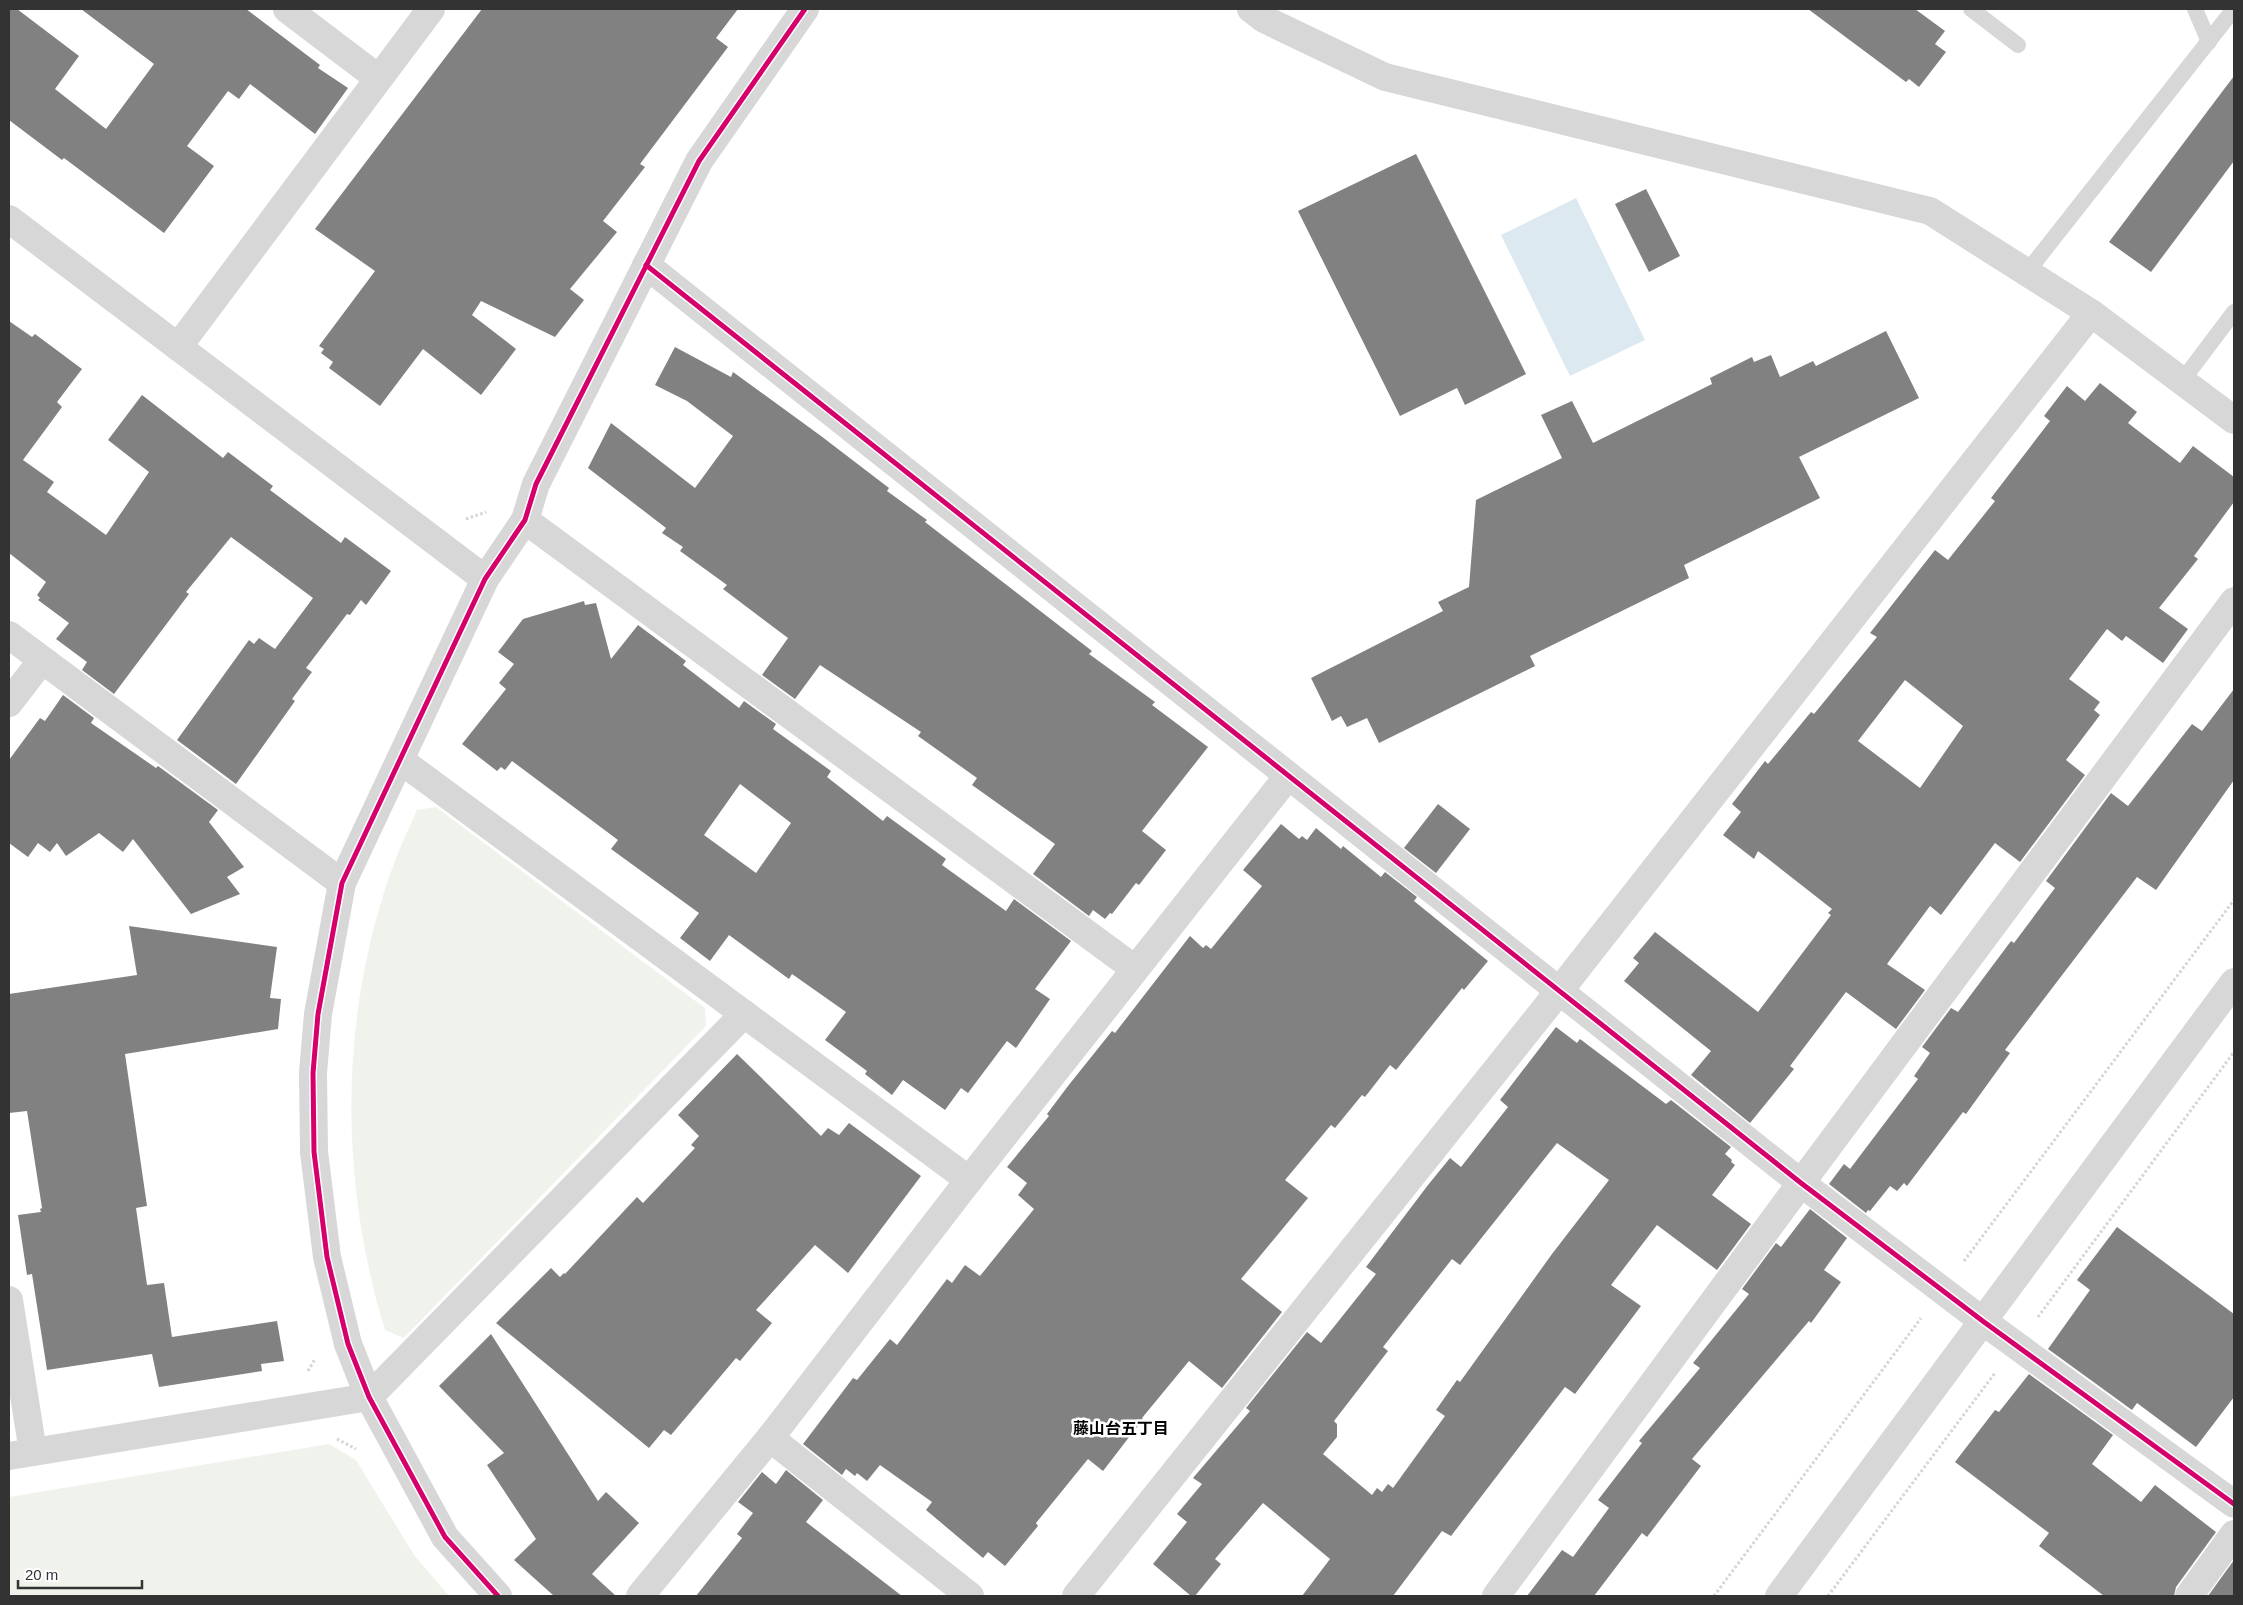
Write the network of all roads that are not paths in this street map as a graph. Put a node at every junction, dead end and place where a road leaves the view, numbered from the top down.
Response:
1 (287, 9) edge
2 (431, 9) edge
3 (1251, 9) edge
4 (1971, 9) edge
5 (2195, 9) edge
6 (2234, 9) edge
7 (797, 12) edge
8 (2209, 42) junction
9 (2018, 44) dead end
10 (378, 78) junction
11 (9, 219) edge
12 (646, 265) junction
13 (2027, 272) junction
14 (2234, 312) edge
15 (2092, 313) junction
16 (178, 347) junction
17 (2182, 381) junction
18 (2234, 420) edge
19 (525, 520) junction
20 (485, 579) junction
21 (2234, 601) edge
22 (9, 635) edge
23 (42, 660) junction
24 (9, 704) edge
25 (400, 760) junction
26 (1288, 776) junction
27 (342, 883) junction
28 (1135, 969) junction
29 (2234, 982) edge
30 (1560, 990) junction
31 (744, 1014) junction
32 (969, 1180) junction
33 (1800, 1182) junction
34 (9, 1300) edge
35 (1984, 1322) junction
36 (369, 1397) junction
37 (770, 1438) junction
38 (21, 1454) edge
39 (2234, 1504) edge
40 (2234, 1534) edge
41 (498, 1596) edge
42 (640, 1596) edge
43 (970, 1596) edge
44 (1076, 1596) edge
45 (1496, 1596) edge
46 (1779, 1596) edge
47 (2189, 1596) edge

1 - 10 street
2 - 10 street
3 - 13 street
4 - 9 lane
5 - 8 lane
6 - 8 lane
7 - 12 street
8 - 13 lane
10 - 16 street
11 - 16 street
12 - 19 street
12 - 26 street
13 - 15 street
14 - 17 lane
15 - 17 street
15 - 30 street
16 - 20 street
17 - 18 street
19 - 20 street
19 - 28 street
20 - 25 street
21 - 33 street
22 - 23 street
23 - 24 street
23 - 27 street
25 - 27 street
25 - 31 street
26 - 28 street
26 - 30 street
27 - 36 street
28 - 32 street
29 - 35 street
30 - 33 street
30 - 44 street
31 - 32 street
31 - 36 street
32 - 37 street
33 - 35 street
33 - 45 street
34 - 38 street
35 - 39 street
35 - 46 street
36 - 38 street
36 - 41 street
37 - 42 street
37 - 43 street
40 - 47 street

